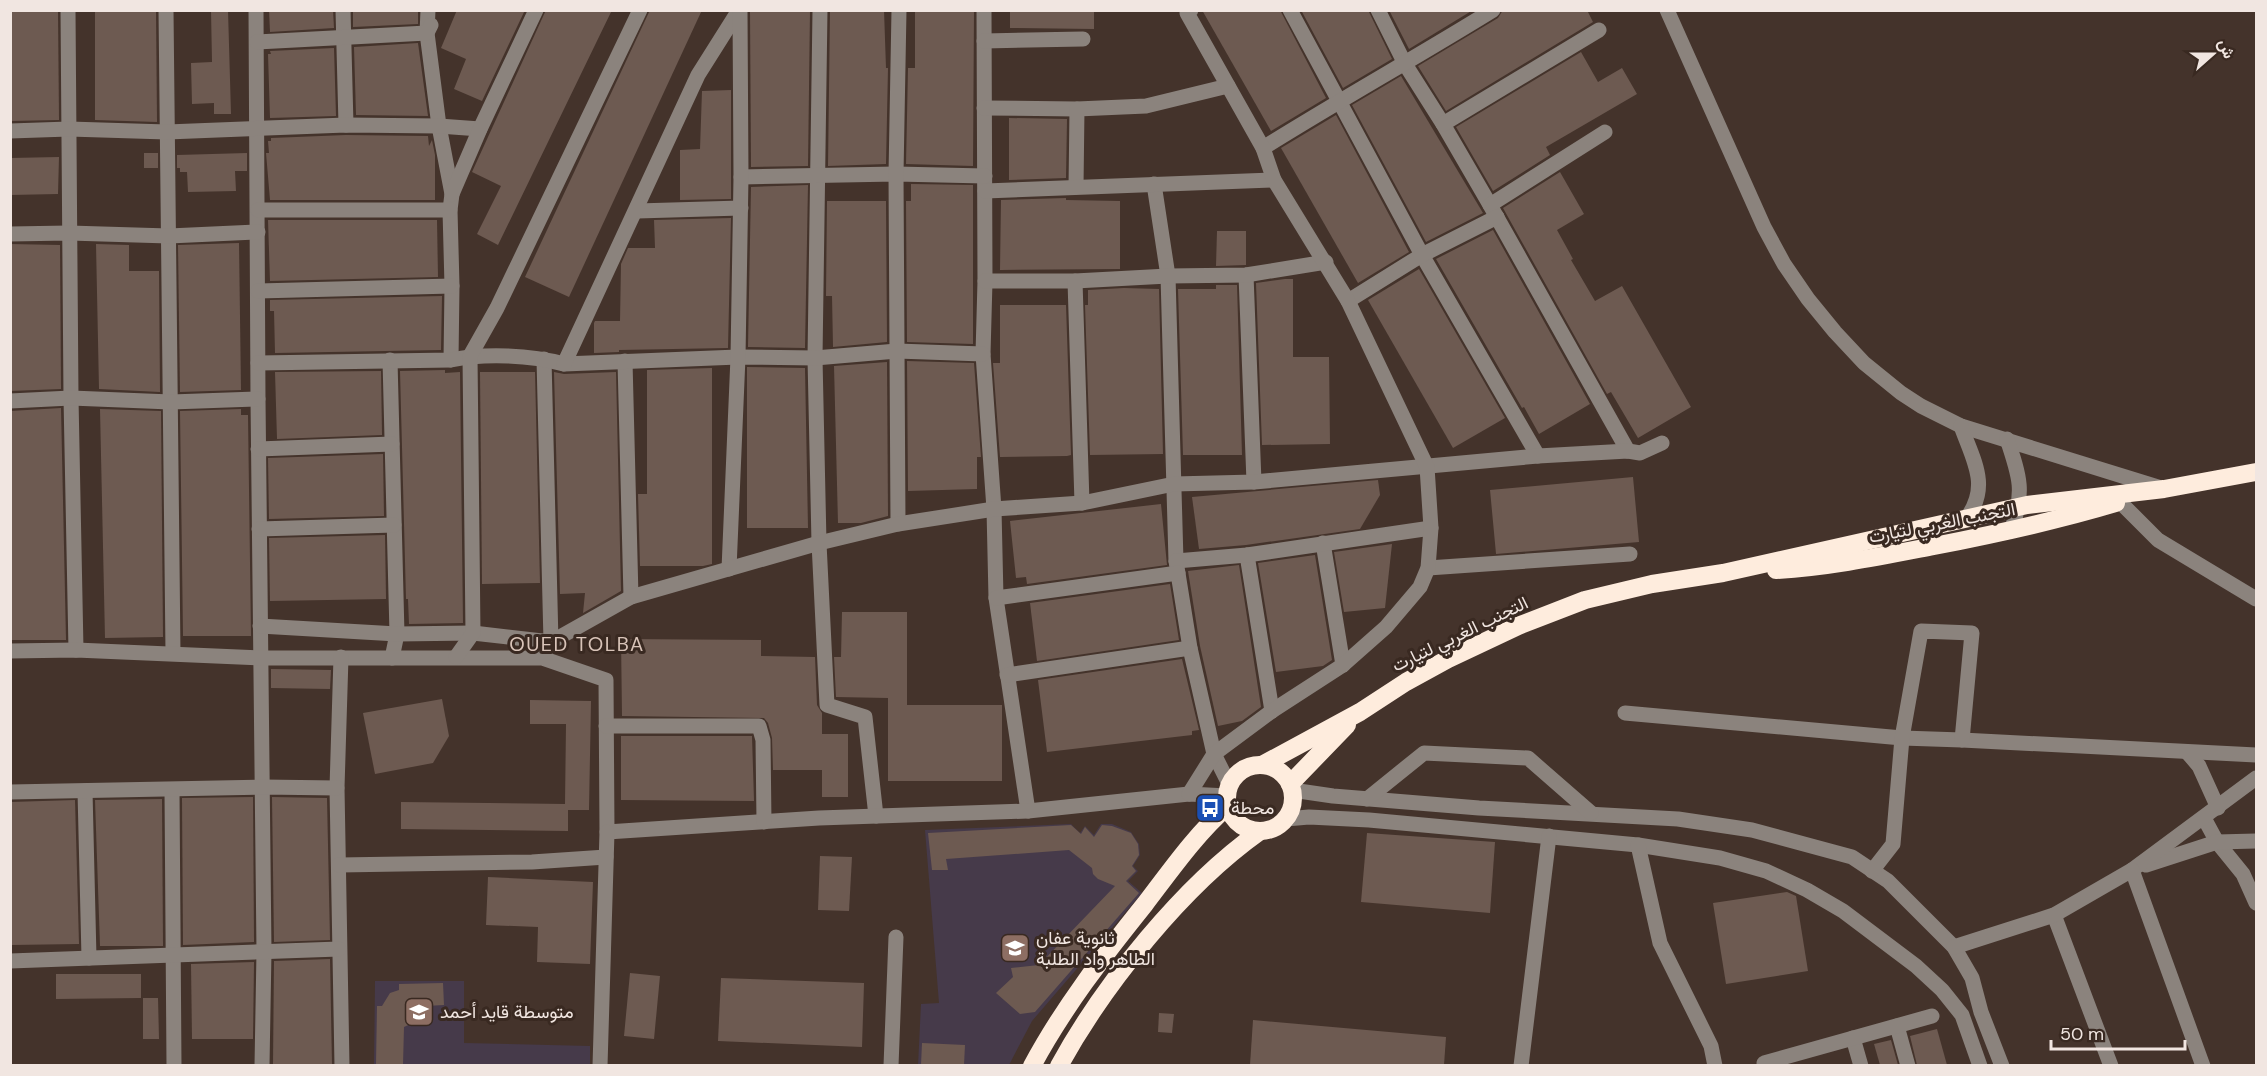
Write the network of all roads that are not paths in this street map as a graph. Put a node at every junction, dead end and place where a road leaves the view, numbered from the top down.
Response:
1 (68, 10) edge
2 (166, 10) edge
3 (256, 10) edge
4 (343, 10) edge
5 (428, 10) edge
6 (436, 10) edge
7 (536, 10) edge
8 (640, 10) edge
9 (739, 10) edge
10 (820, 10) edge
11 (899, 10) edge
12 (984, 10) edge
13 (1290, 10) edge
14 (1378, 10) edge
15 (1493, 10) edge
16 (1667, 10) edge
17 (1188, 11) edge
18 (1599, 30) dead end
19 (427, 33) junction
20 (344, 38) junction
21 (1083, 39) dead end
22 (984, 41) junction
23 (257, 42) junction
24 (1405, 64) junction
25 (1228, 86) junction
26 (1337, 101) junction
27 (984, 108) junction
28 (1077, 109) junction
29 (346, 124) junction
30 (1443, 124) junction
31 (439, 126) junction
32 (258, 128) junction
33 (69, 129) junction
34 (480, 129) junction
35 (10, 130) edge
36 (167, 132) junction
37 (1605, 132) dead end
38 (1263, 148) junction
39 (896, 174) junction
40 (818, 176) junction
41 (741, 177) junction
42 (1274, 180) junction
43 (985, 184) junction
44 (1154, 184) junction
45 (1076, 187) junction
46 (452, 194) junction
47 (741, 208) junction
48 (258, 210) junction
49 (450, 210) junction
50 (636, 211) junction
51 (1494, 211) junction
52 (258, 232) junction
53 (69, 233) junction
54 (10, 234) edge
55 (169, 236) junction
56 (1422, 255) junction
57 (1326, 262) junction
58 (1246, 275) junction
59 (1168, 276) junction
60 (985, 281) junction
61 (1075, 281) junction
62 (452, 286) junction
63 (258, 291) junction
64 (1348, 301) junction
65 (897, 351) junction
66 (983, 354) junction
67 (470, 356) junction
68 (738, 357) junction
69 (544, 358) junction
70 (815, 358) junction
71 (390, 360) junction
72 (451, 360) junction
73 (625, 361) junction
74 (258, 363) junction
75 (564, 364) junction
76 (71, 398) junction
77 (258, 399) junction
78 (10, 401) edge
79 (171, 402) junction
80 (1961, 426) junction
81 (2007, 439) junction
82 (1662, 443) dead end
83 (392, 444) junction
84 (258, 449) junction
85 (1628, 451) junction
86 (1538, 456) junction
87 (1427, 467) junction
88 (2256, 472) edge
89 (1254, 482) junction
90 (1174, 484) junction
91 (2164, 489) junction
92 (1082, 502) junction
93 (2120, 502) junction
94 (2019, 508) junction
95 (994, 509) junction
96 (1966, 519) junction
97 (394, 525) junction
98 (898, 525) junction
99 (1431, 528) junction
100 (259, 529) junction
101 (2011, 531) junction
102 (819, 543) junction
103 (1323, 543) junction
104 (1630, 554) dead end
105 (1247, 555) junction
106 (1177, 567) junction
107 (729, 568) junction
108 (1428, 568) junction
109 (1723, 573) junction
110 (631, 597) junction
111 (996, 598) junction
112 (2256, 599) edge
113 (260, 626) junction
114 (473, 633) junction
115 (397, 634) junction
116 (551, 642) junction
117 (1190, 648) junction
118 (76, 650) junction
119 (10, 651) edge
120 (173, 653) junction
121 (341, 657) junction
122 (456, 657) junction
123 (261, 658) junction
124 (392, 658) junction
125 (542, 658) junction
126 (1343, 665) junction
127 (1007, 675) junction
128 (1272, 711) junction
129 (1360, 712) junction
130 (1625, 713) dead end
131 (606, 726) junction
132 (1902, 738) junction
133 (1962, 740) junction
134 (2187, 752) junction
135 (1214, 754) junction
136 (2256, 755) edge
137 (1262, 765) junction
138 (2256, 778) edge
139 (263, 787) junction
140 (1291, 787) junction
141 (337, 788) junction
142 (172, 790) junction
143 (85, 791) junction
144 (10, 792) edge
145 (1189, 794) junction
146 (1228, 796) junction
147 (1367, 799) junction
148 (2218, 808) junction
149 (1028, 812) junction
150 (1591, 813) junction
151 (876, 816) junction
152 (2204, 818) junction
153 (1286, 819) junction
154 (764, 822) junction
155 (607, 832) junction
156 (1259, 832) junction
157 (1549, 836) junction
158 (2256, 841) edge
159 (2217, 842) junction
160 (1638, 845) junction
161 (606, 857) junction
162 (339, 865) junction
163 (2132, 870) junction
164 (1872, 871) junction
165 (2256, 903) edge
166 (2054, 915) junction
167 (896, 937) dead end
168 (1954, 947) junction
169 (339, 949) junction
170 (264, 951) junction
171 (174, 954) junction
172 (88, 958) junction
173 (10, 961) edge
174 (1932, 1016) dead end
175 (1897, 1026) junction
176 (1853, 1038) junction
177 (1812, 1058) edge
178 (174, 1065) edge
179 (262, 1065) edge
180 (342, 1065) edge
181 (600, 1065) edge
182 (891, 1065) edge
183 (1032, 1065) edge
184 (1059, 1065) edge
185 (1521, 1065) edge
186 (1715, 1065) edge
187 (1765, 1065) edge
188 (1861, 1065) edge
189 (1908, 1065) edge
190 (1980, 1065) edge
191 (2002, 1065) edge
192 (2111, 1065) edge
193 (2203, 1065) edge

1 - 33 street
2 - 36 street
3 - 23 street
4 - 20 street
5 - 19 street
6 - 19 street
7 - 34 street
8 - 67 street
9 - 41 street
9 - 50 street
10 - 40 street
11 - 39 street
12 - 22 street
13 - 26 street
14 - 24 street
15 - 24 street
16 - 80 street
17 - 25 street
18 - 30 street
19 - 20 street
19 - 31 street
20 - 23 street
20 - 29 street
21 - 22 street
22 - 27 street
23 - 32 street
24 - 26 street
24 - 30 street
25 - 28 street
25 - 38 street
26 - 38 street
26 - 56 street
27 - 28 street
27 - 43 street
28 - 45 street
29 - 31 street
29 - 32 street
30 - 51 street
31 - 34 street
31 - 46 street
32 - 36 street
32 - 48 street
33 - 35 street
33 - 36 street
33 - 53 street
34 - 46 street
36 - 55 street
37 - 51 street
38 - 42 street
39 - 40 street
39 - 43 street
39 - 65 street
40 - 41 street
40 - 70 street
41 - 47 street
42 - 44 street
42 - 57 street
43 - 45 street
43 - 60 street
44 - 45 street
44 - 59 street
46 - 49 street
47 - 50 street
47 - 68 street
48 - 49 street
48 - 52 street
49 - 62 street
50 - 75 street
51 - 56 street
51 - 85 street
52 - 55 street
52 - 63 street
53 - 54 street
53 - 55 street
53 - 76 street
55 - 79 street
56 - 64 street
56 - 86 street
57 - 58 street
57 - 64 street
58 - 59 street
58 - 89 street
59 - 61 street
59 - 90 street
60 - 61 street
60 - 66 street
61 - 92 street
62 - 63 street
62 - 72 street
63 - 74 street
64 - 87 street
65 - 66 street
65 - 70 street
65 - 98 street
66 - 95 street
67 - 69 street
67 - 72 street
67 - 114 street
68 - 70 street
68 - 73 street
68 - 107 street
69 - 75 street
69 - 116 street
70 - 102 street
71 - 72 street
71 - 74 street
71 - 83 street
73 - 75 street
73 - 110 street
74 - 77 street
76 - 78 street
76 - 79 street
76 - 118 street
77 - 79 street
77 - 84 street
79 - 120 street
80 - 81 street
80 - 96 street
81 - 91 street
81 - 94 street
82 - 85 street
83 - 84 street
83 - 97 street
84 - 100 street
85 - 86 street
86 - 87 street
87 - 89 street
87 - 99 street
88 - 91 highway, التجنب الغربي لتيارت
89 - 90 street
90 - 92 street
90 - 106 street
91 - 93 highway, التجنب الغربي لتيارت
91 - 94 highway, التجنب الغربي لتيارت
92 - 95 street
93 - 101 highway, التجنب الغربي لتيارت
93 - 112 street
94 - 96 highway, التجنب الغربي لتيارت
94 - 101 street
95 - 98 street
95 - 111 street
96 - 109 highway, التجنب الغربي لتيارت
97 - 100 street
97 - 115 street
98 - 102 street
99 - 103 street
99 - 108 street
100 - 113 street
101 - 109 highway, التجنب الغربي لتيارت
102 - 107 street
102 - 151 street
103 - 105 street
103 - 126 street
104 - 108 street
105 - 106 street
105 - 128 street
106 - 111 street
106 - 117 street
107 - 110 street
108 - 126 street
109 - 129 highway, التجنب الغربي لتيارت
110 - 116 street
111 - 127 street
113 - 115 street
113 - 123 street
114 - 115 street
114 - 116 street
114 - 122 street
115 - 124 street
116 - 125 street
117 - 127 street
117 - 135 street
118 - 119 street
118 - 120 street
120 - 123 street
121 - 123 street
121 - 124 street
121 - 141 street
122 - 124 street
122 - 125 street
123 - 139 street
125 - 131 street
126 - 128 street
127 - 149 street
128 - 135 street
129 - 137 highway, التجنب الغربي لتيارت
129 - 140 highway, التجنب الغربي لتيارت
130 - 132 street
131 - 154 street
131 - 155 street
132 - 133 street
132 - 133 street
132 - 164 street
133 - 134 street
134 - 136 street
134 - 148 street
135 - 145 street
135 - 146 street
137 - 140 highway
137 - 146 highway
138 - 148 street
139 - 141 street
139 - 142 street
139 - 170 street
140 - 147 street
140 - 153 highway
141 - 162 street
142 - 143 street
142 - 171 street
143 - 144 street
143 - 172 street
145 - 146 street
145 - 149 street
146 - 156 highway
146 - 183 highway
147 - 150 street
147 - 150 street
148 - 152 street
149 - 151 street
150 - 164 street
151 - 154 street
152 - 159 street
152 - 163 street
153 - 156 highway
153 - 157 street
154 - 155 street
155 - 161 street
156 - 184 highway
157 - 160 street
157 - 185 street
158 - 159 street
159 - 163 street
159 - 165 street
160 - 186 street
160 - 190 street
161 - 162 street
161 - 181 street
162 - 169 street
163 - 166 street
163 - 193 street
164 - 168 street
166 - 168 street
166 - 192 street
167 - 182 street
168 - 191 street
169 - 170 street
169 - 180 street
170 - 171 street
170 - 179 street
171 - 172 street
171 - 178 street
172 - 173 street
174 - 175 street
175 - 176 street
175 - 189 street
176 - 177 street
176 - 188 street
177 - 187 street

